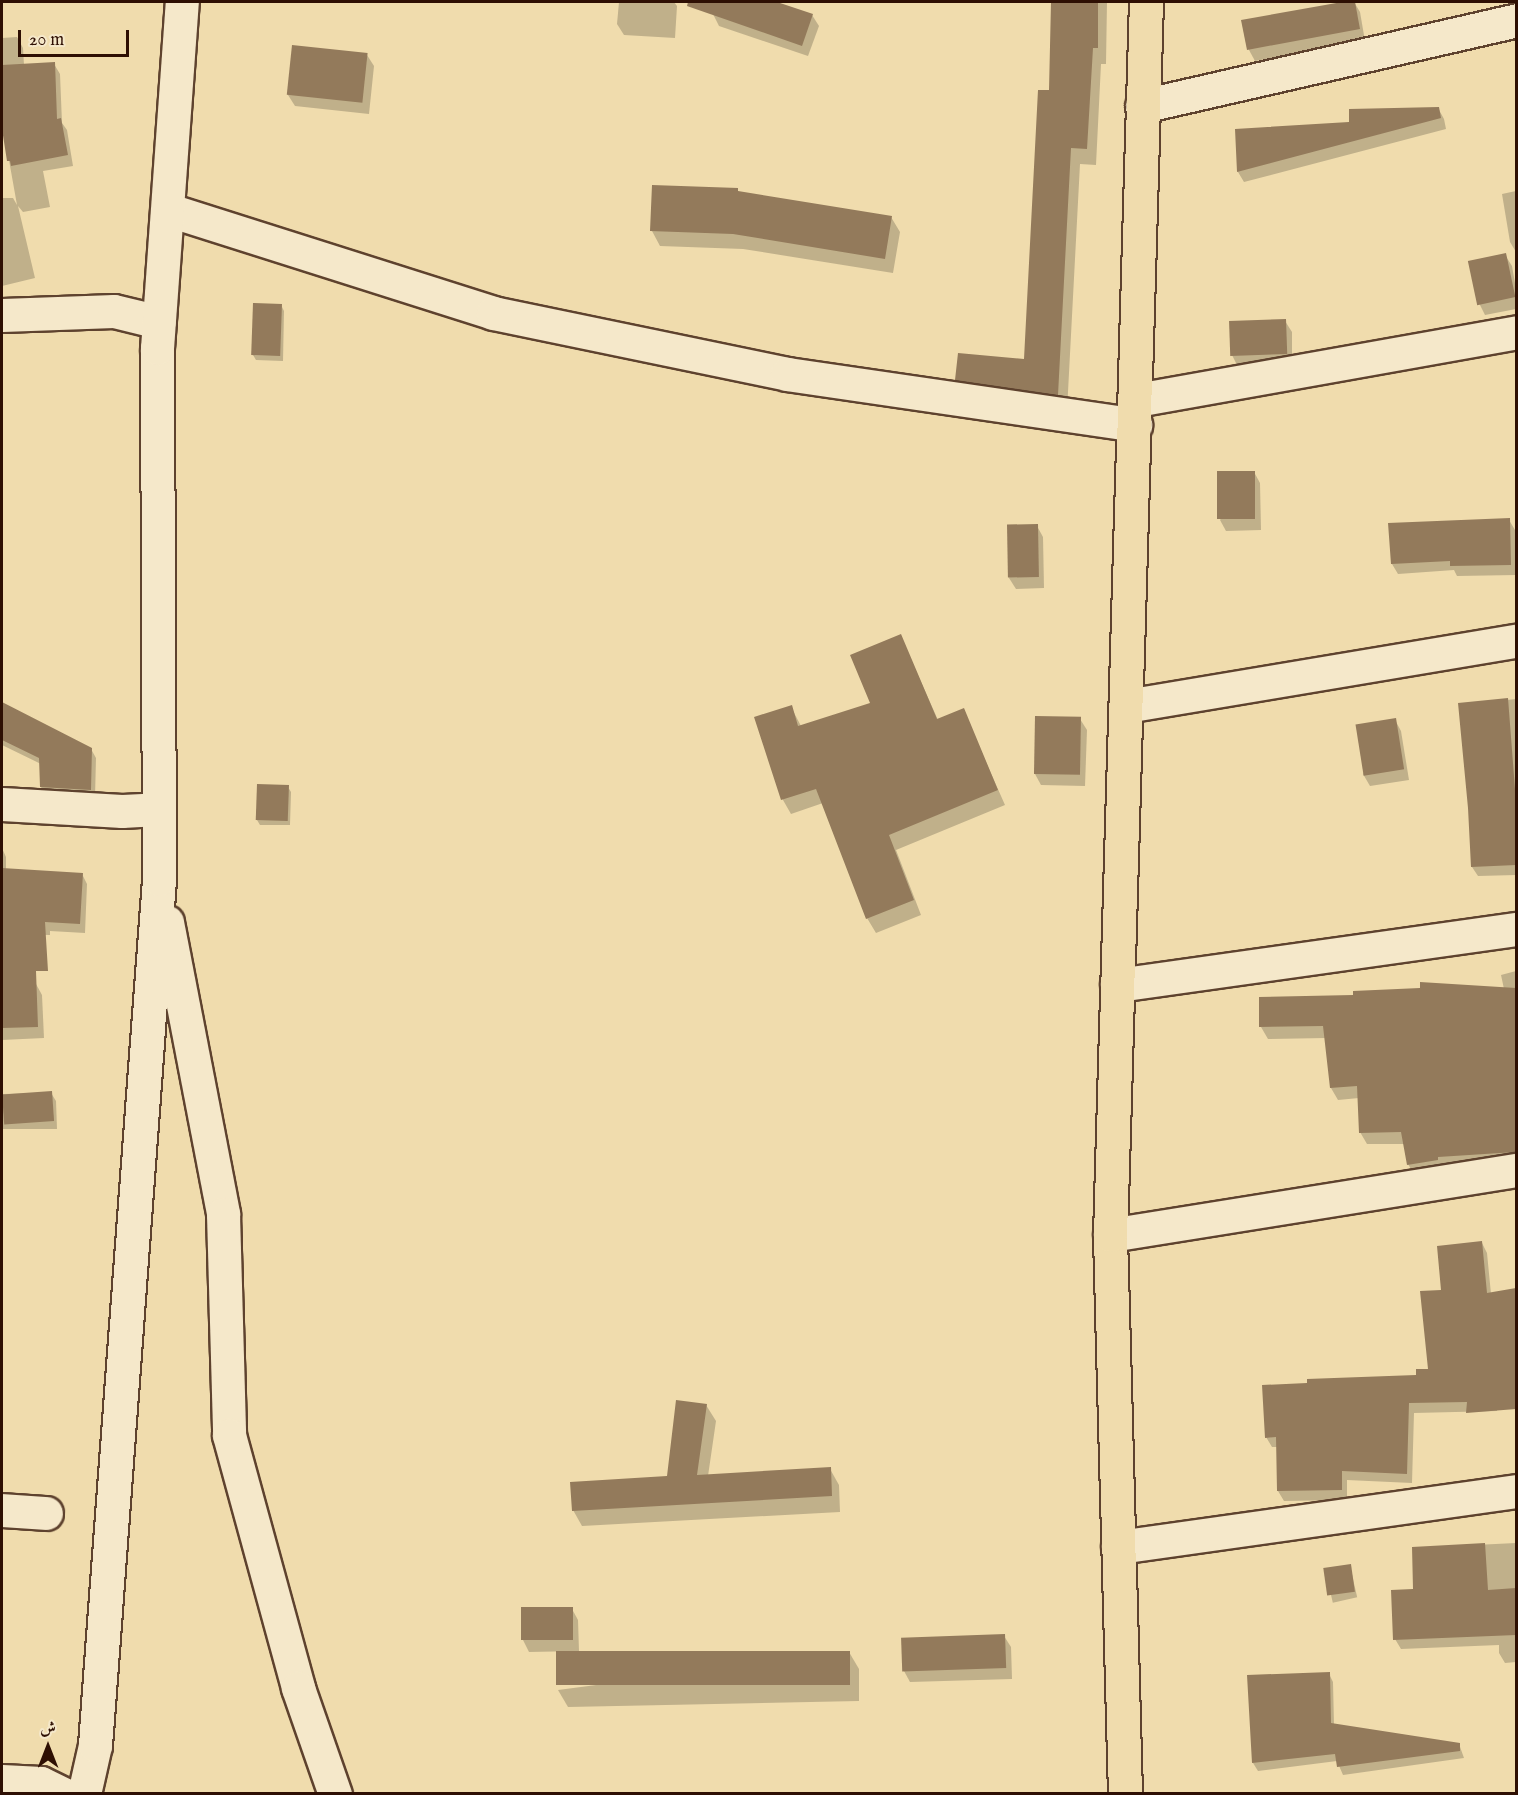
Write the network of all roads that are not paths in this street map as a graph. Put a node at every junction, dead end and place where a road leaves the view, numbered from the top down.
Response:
1 (182, 2) edge
2 (1146, 2) edge
3 (1516, 20) edge
4 (1142, 106) junction
5 (169, 210) junction
6 (2, 315) edge
7 (159, 322) junction
8 (1516, 332) edge
9 (1136, 413) junction
10 (1516, 641) edge
11 (1126, 706) junction
12 (2, 804) edge
13 (158, 809) junction
14 (159, 879) junction
15 (1516, 929) edge
16 (1117, 985) junction
17 (1516, 1170) edge
18 (1110, 1235) junction
19 (1516, 1491) edge
20 (2, 1510) edge
21 (46, 1513) dead end
22 (1118, 1547) junction
23 (2, 1781) edge
24 (64, 1794) edge
25 (84, 1794) edge
26 (336, 1794) edge
27 (1125, 1794) edge

1 - 5 street
2 - 4 main road
3 - 4 street
4 - 9 main road
5 - 7 street
5 - 9 street
6 - 7 street
7 - 13 street
8 - 9 street
9 - 11 main road
10 - 11 street
11 - 16 main road
12 - 13 street
13 - 14 street
14 - 25 street
14 - 26 street
15 - 16 street
16 - 18 main road
17 - 18 street
18 - 22 main road
19 - 22 street
20 - 21 street
22 - 27 main road
23 - 24 street

